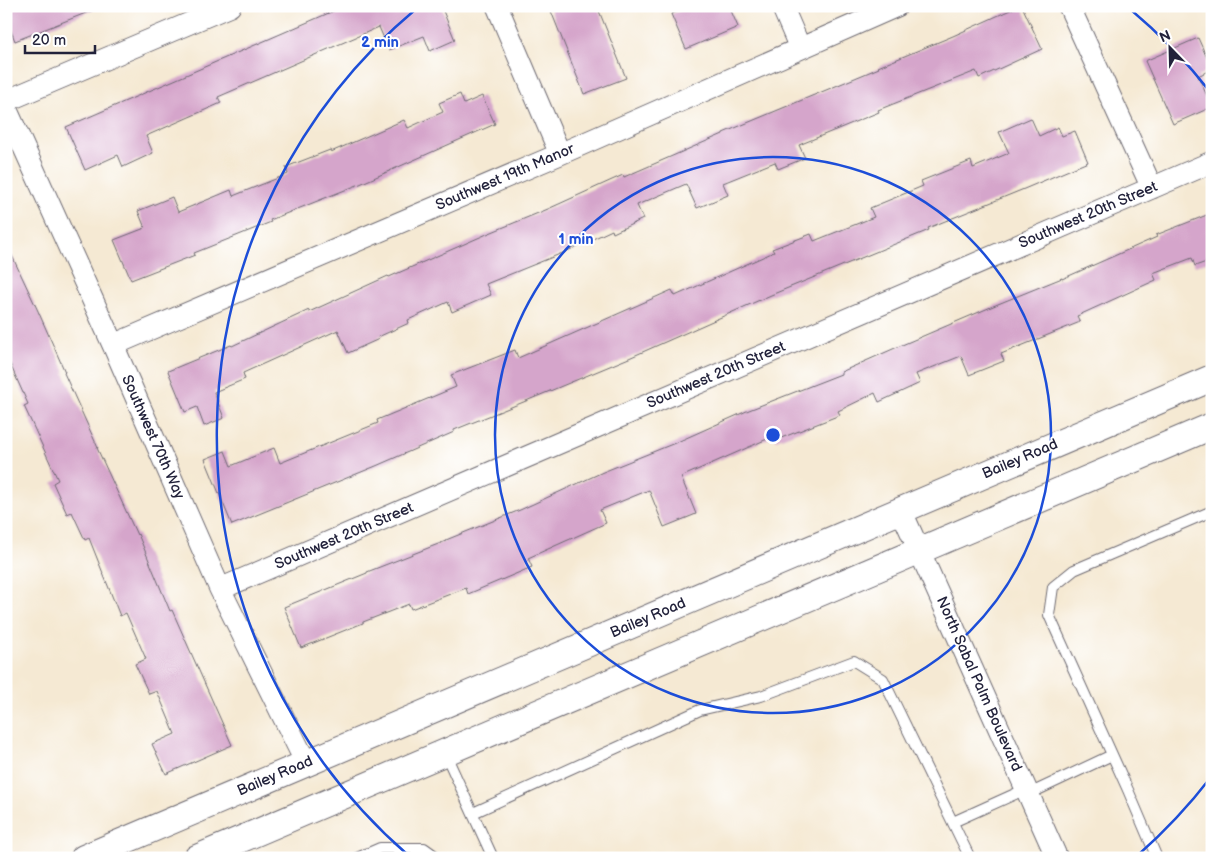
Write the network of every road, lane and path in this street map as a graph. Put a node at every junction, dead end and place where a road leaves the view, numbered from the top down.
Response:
1 (230, 6) edge
2 (497, 6) edge
3 (782, 6) edge
4 (897, 6) edge
5 (1070, 6) edge
6 (800, 48) junction
7 (6, 101) edge
8 (6, 108) edge
9 (560, 154) junction
10 (1212, 162) edge
11 (1152, 188) junction
12 (113, 345) junction
13 (1212, 378) edge
14 (1212, 426) edge
15 (901, 510) junction
16 (1212, 511) edge
17 (919, 550) junction
18 (220, 589) junction
19 (445, 752) junction
20 (1112, 755) junction
21 (306, 763) junction
22 (1027, 791) junction
23 (473, 813) junction
24 (953, 822) junction
25 (84, 858) edge
26 (197, 858) edge
27 (357, 858) edge
28 (438, 858) edge
29 (493, 858) edge
30 (970, 858) edge
31 (1057, 858) edge
32 (1157, 858) edge

1 - 7 street
2 - 9 street
3 - 6 street
4 - 6 street, Southwest 19th Manor
5 - 11 street
6 - 9 street, Southwest 19th Manor
8 - 12 street, Southwest 70th Way
9 - 12 street, Southwest 19th Manor
10 - 11 street, Southwest 20th Street
11 - 18 street, Southwest 20th Street
12 - 18 street, Southwest 70th Way
13 - 15 street, Bailey Road
14 - 17 street
15 - 17 street, North Sabal Palm Boulevard
15 - 21 street, Bailey Road
16 - 20 lane
17 - 19 street
17 - 22 street, North Sabal Palm Boulevard
18 - 21 street, Southwest 70th Way
19 - 23 lane
19 - 26 street
20 - 22 lane
20 - 32 lane
21 - 25 street, Bailey Road
22 - 24 lane
22 - 31 street, North Sabal Palm Boulevard
23 - 24 lane
23 - 29 lane
24 - 30 lane
27 - 28 lane

